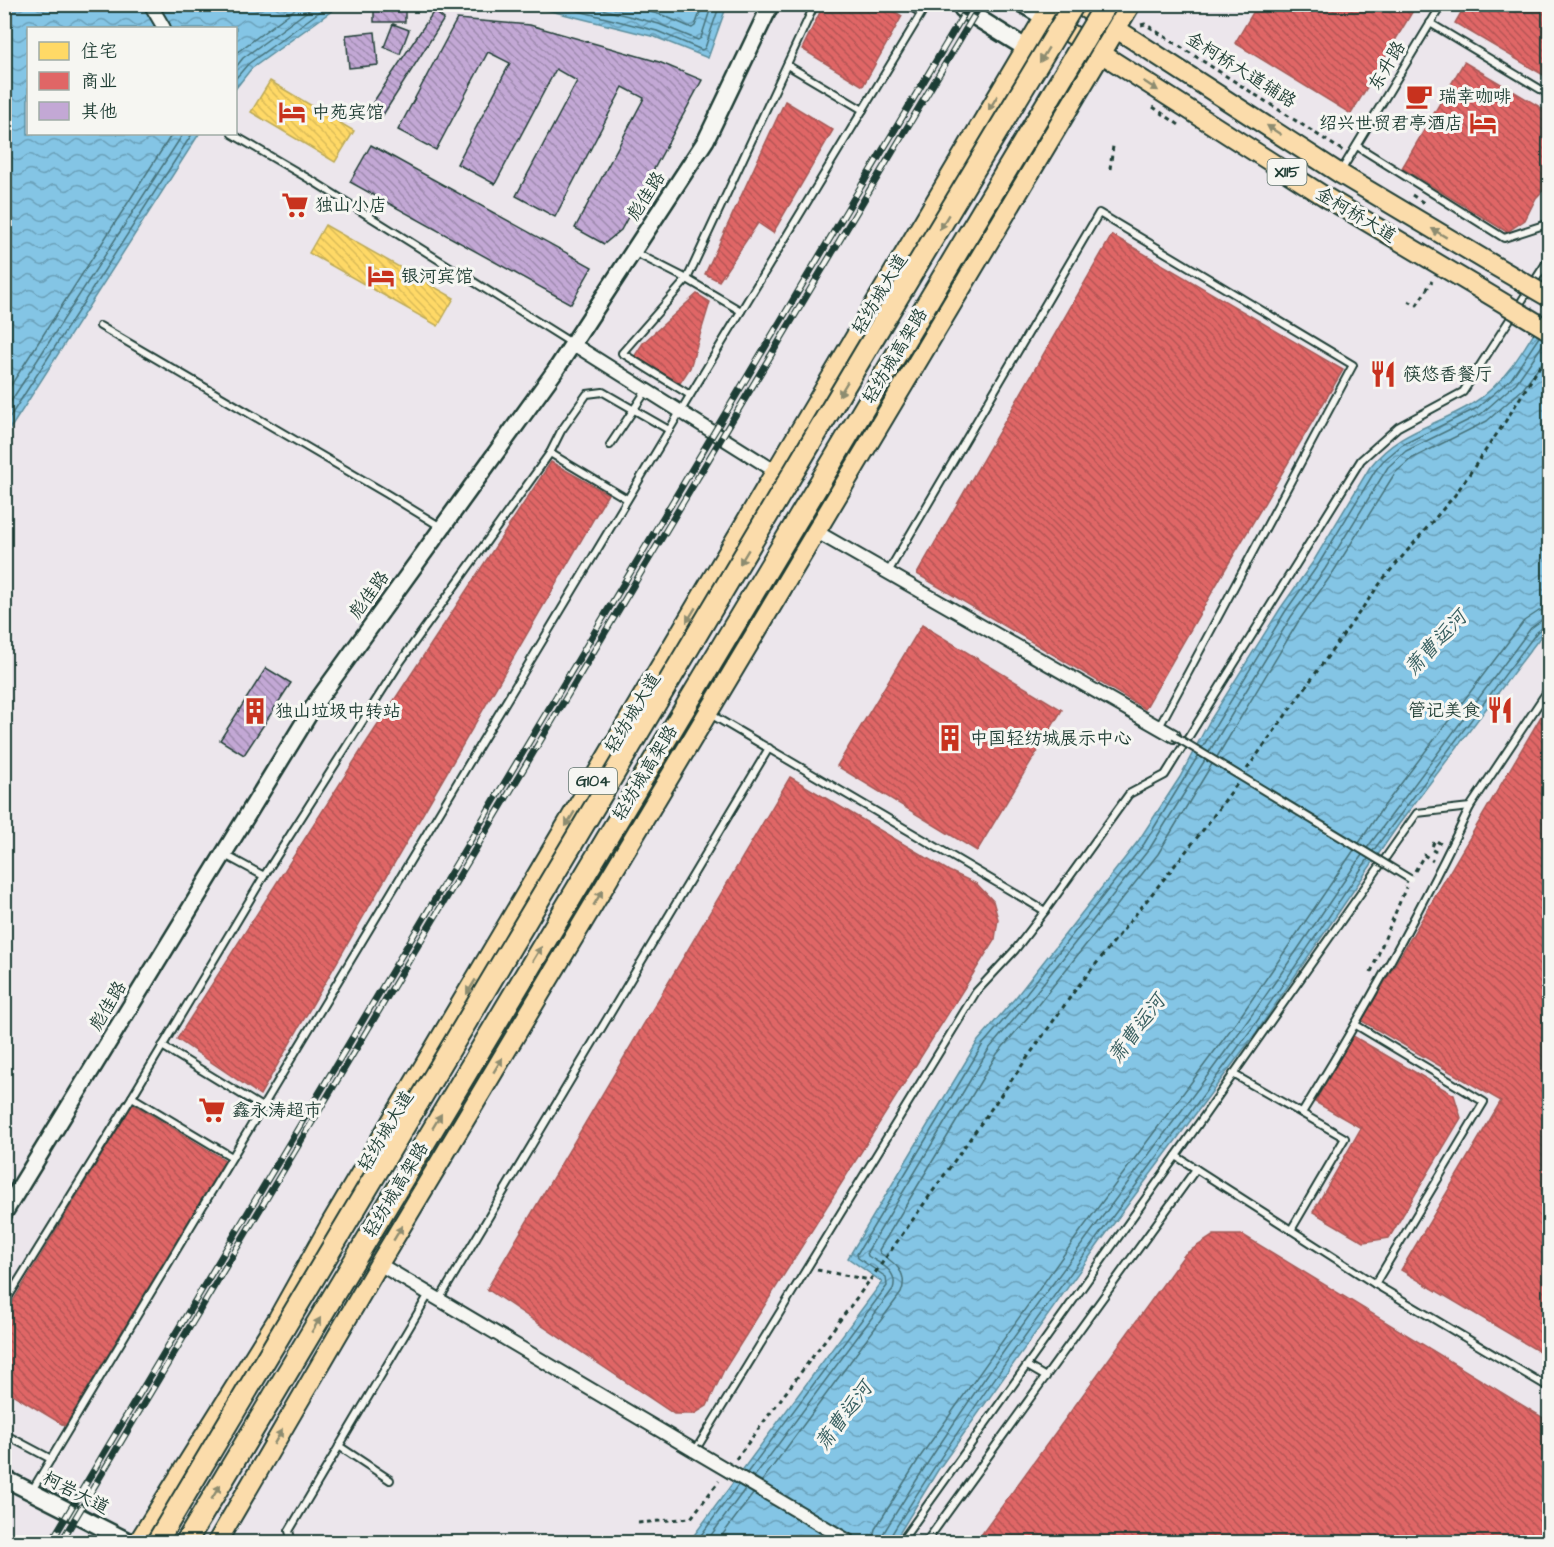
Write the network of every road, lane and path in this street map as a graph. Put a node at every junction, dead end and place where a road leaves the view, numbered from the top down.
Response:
1 (150, 4) edge
2 (771, 4) edge
3 (815, 4) edge
4 (906, 4) edge
5 (927, 4) edge
6 (963, 4) edge
7 (1023, 4) edge
8 (1076, 4) edge
9 (1106, 4) edge
10 (1131, 4) edge
11 (1442, 4) edge
12 (1048, 11) edge
13 (921, 13) junction
14 (1430, 23) junction
15 (163, 27) edge
16 (1117, 28) junction
17 (1026, 48) junction
18 (1101, 54) junction
19 (787, 65) junction
20 (1550, 95) edge
21 (863, 110) junction
22 (234, 135) edge
23 (1113, 146) dead end
24 (1357, 146) junction
25 (1351, 155) junction
26 (1110, 169) dead end
27 (1339, 173) junction
28 (1410, 194) dead end
29 (1430, 206) dead end
30 (1550, 223) edge
31 (633, 251) junction
32 (1550, 257) edge
33 (687, 279) junction
34 (1432, 281) dead end
35 (1550, 298) edge
36 (1408, 301) dead end
37 (741, 311) junction
38 (100, 326) dead end
39 (1550, 331) edge
40 (573, 344) junction
41 (1550, 350) edge
42 (646, 391) junction
43 (690, 395) junction
44 (633, 409) junction
45 (680, 412) junction
46 (669, 430) junction
47 (610, 445) dead end
48 (550, 453) junction
49 (775, 471) junction
50 (627, 499) junction
51 (442, 528) junction
52 (817, 532) junction
53 (888, 572) junction
54 (1550, 687) edge
55 (709, 713) junction
56 (1159, 727) junction
57 (1174, 736) joint
58 (769, 748) junction
59 (1245, 772) dead end
60 (1238, 781) dead end
61 (1470, 807) junction
62 (223, 854) junction
63 (1439, 854) dead end
64 (264, 876) junction
65 (1410, 879) junction
66 (1045, 911) junction
67 (1369, 976) dead end
68 (1356, 1025) junction
69 (162, 1046) junction
70 (1233, 1074) junction
71 (132, 1097) junction
72 (262, 1107) junction
73 (1302, 1113) junction
74 (1176, 1156) junction
75 (232, 1157) junction
76 (1196, 1169) junction
77 (4, 1213) edge
78 (1291, 1230) junction
79 (379, 1264) junction
80 (806, 1268) junction
81 (870, 1280) junction
82 (1376, 1284) junction
83 (434, 1297) junction
84 (4, 1304) edge
85 (1027, 1366) junction
86 (1046, 1377) junction
87 (1550, 1388) edge
88 (4, 1434) edge
89 (339, 1446) junction
90 (695, 1451) junction
91 (51, 1459) junction
92 (734, 1461) dead end
93 (4, 1478) edge
94 (390, 1480) dead end
95 (720, 1480) dead end
96 (31, 1492) junction
97 (638, 1523) dead end
98 (130, 1542) edge
99 (138, 1542) edge
100 (157, 1542) edge
101 (186, 1542) edge
102 (217, 1542) edge
103 (292, 1542) edge
104 (850, 1542) edge
105 (901, 1542) edge
106 (926, 1542) edge

1 - 15 street
2 - 31 street, 彪佳路
3 - 19 lane
4 - 13 lane
5 - 13 lane
6 - 17 main road
7 - 12 main road
8 - 16 main road, 金柯桥大道
8 -> 100 highway, 轻纺城高架路, bridge
101 -> 9 highway, 轻纺城高架路, bridge
10 - 16 main road
11 - 14 lane, 东升路
12 - 17 main road, 轻纺城大道 / G104
12 - 18 main road, 金柯桥大道 / X115
13 - 21 lane
14 - 20 lane
14 - 24 lane, 东升路
16 - 18 main road
16 - 25 path, 金柯桥大道辅路
27 -> 16 main road, 金柯桥大道 / X115
17 -> 49 main road, 轻纺城大道 / G104
18 -> 39 main road, 金柯桥大道 / X115, bridge
18 - 52 main road
19 - 21 lane
19 - 33 lane
21 - 37 lane
22 - 40 lane
23 - 26 path
24 - 25 lane, 东升路
24 - 30 lane
25 - 27 lane, 东升路
35 -> 27 main road, 金柯桥大道 / X115, bridge
28 - 29 path
31 - 33 lane
31 - 40 street, 彪佳路
32 - 66 lane
33 - 37 lane
33 - 43 lane
34 - 36 path
37 - 43 lane
38 - 51 lane
40 - 42 street
40 - 51 street, 彪佳路
41 - 59 path
42 - 44 lane
42 - 45 street
43 - 45 lane
44 - 46 lane
44 - 47 lane
44 - 48 lane
45 - 46 lane
45 - 49 street
46 - 50 lane
48 - 50 lane
48 - 64 lane
49 -> 99 main road, 轻纺城大道 / G104
50 - 72 lane
51 - 62 street, 彪佳路
52 - 53 street
52 - 55 main road
53 - 56 street
53 - 56 lane
54 - 61 lane
55 - 58 lane
79 -> 55 main road
56 - 57 street
57 - 65 lane, bridge
58 - 66 lane
58 - 83 lane
60 - 81 path
61 - 68 lane
61 - 70 lane
62 - 64 lane
62 - 77 street, 彪佳路
63 - 65 path
64 - 69 lane
65 - 67 path
66 - 80 lane
68 - 73 lane
68 - 82 lane
69 - 71 lane
69 - 72 lane
70 - 73 lane
70 - 74 lane
71 - 75 lane
71 - 84 lane
72 - 75 lane
73 - 78 lane
74 - 76 lane
74 - 85 lane
75 - 91 lane
76 - 78 lane
76 - 86 lane
78 - 82 lane
79 - 83 street
102 -> 79 main road
80 - 81 path
80 - 90 lane
81 - 92 path
82 - 87 lane
83 - 89 lane
83 - 90 street
85 - 86 lane
85 - 105 lane
86 - 106 lane
88 - 91 lane
89 - 94 lane
89 - 103 lane
90 - 104 street, bridge
91 - 96 lane
93 - 96 street, 柯岩大道
95 - 97 path
96 - 98 street, 柯岩大道

